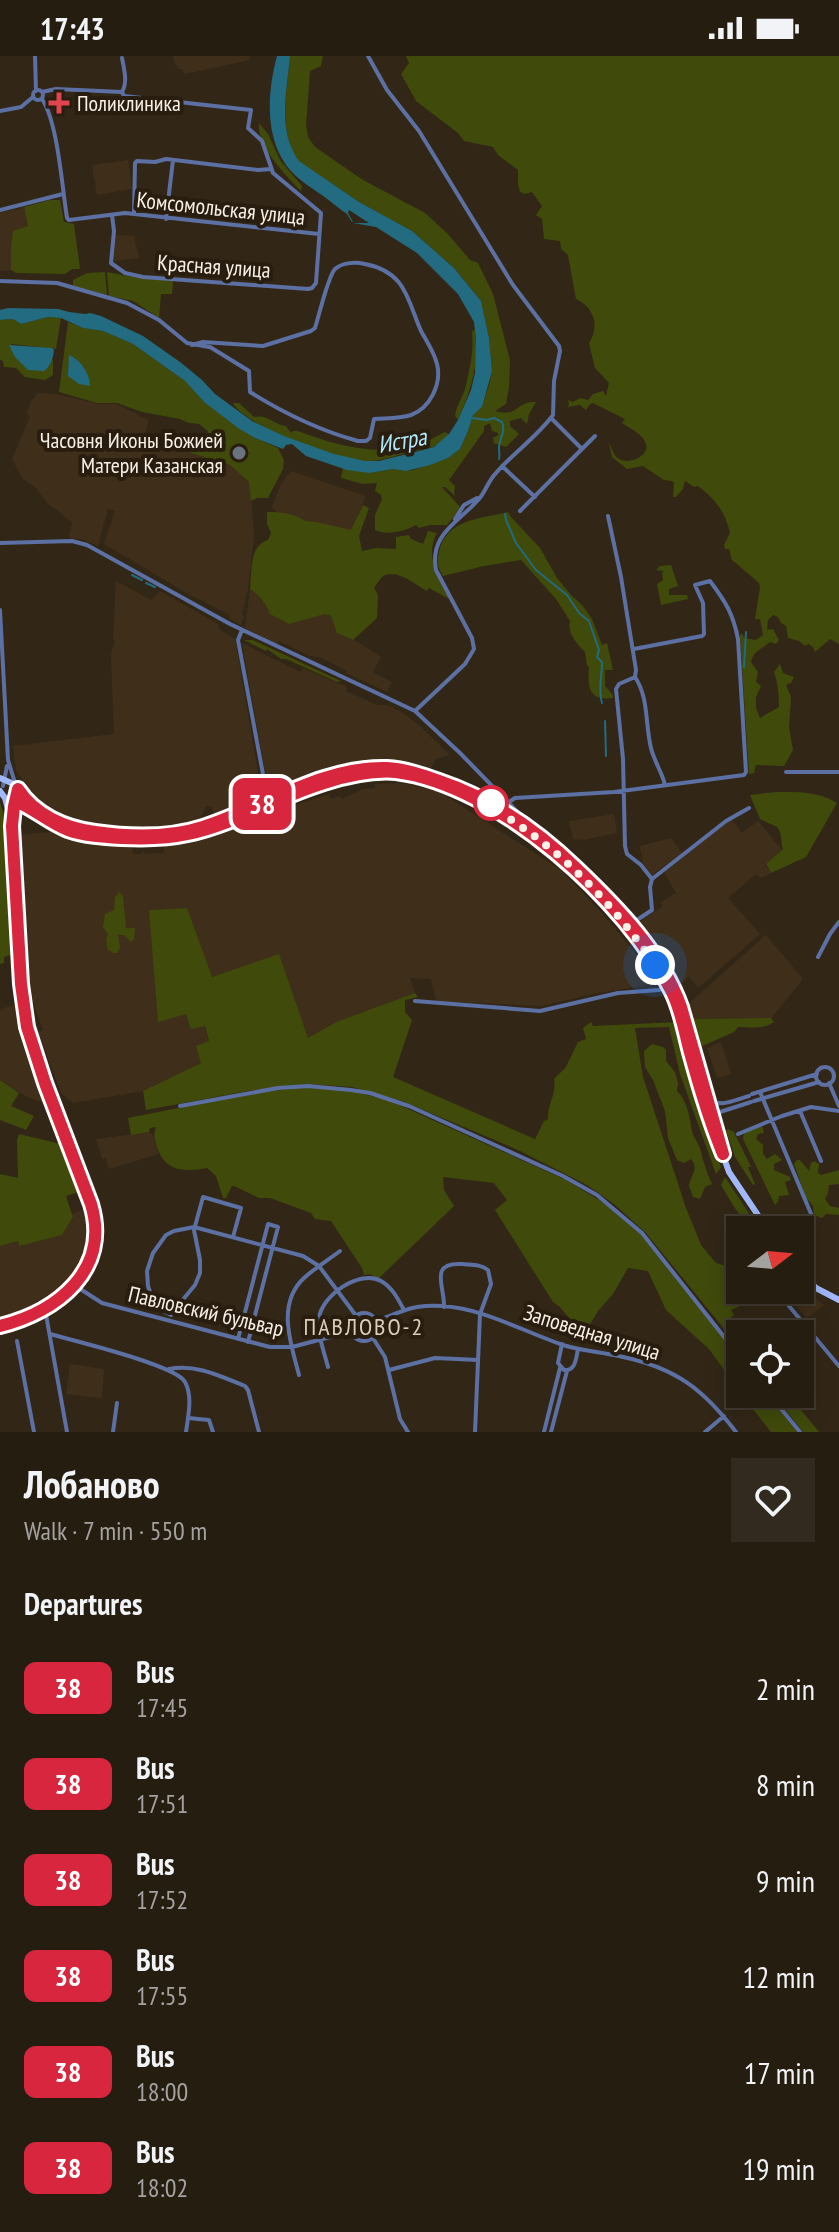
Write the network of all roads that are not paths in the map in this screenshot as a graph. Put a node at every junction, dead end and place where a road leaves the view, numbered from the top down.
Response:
1 (35, 56) edge
2 (368, 56) edge
3 (122, 58) dead end
4 (39, 91) junction
5 (122, 92) junction
6 (33, 97) junction
7 (42, 99) junction
8 (0, 111) edge
9 (173, 160) junction
10 (271, 169) junction
11 (63, 194) junction
12 (0, 210) edge
13 (134, 214) junction
14 (112, 215) junction
15 (166, 219) junction
16 (320, 234) junction
17 (0, 281) edge
18 (211, 345) junction
19 (551, 418) junction
20 (595, 436) dead end
21 (582, 449) junction
22 (502, 466) junction
23 (535, 497) junction
24 (520, 511) dead end
25 (608, 516) dead end
26 (0, 543) edge
27 (0, 610) edge
28 (242, 630) junction
29 (634, 649) junction
30 (635, 677) junction
31 (415, 711) junction
32 (8, 760) junction
33 (786, 772) dead end
34 (839, 772) edge
35 (666, 786) junction
36 (8, 789) edge
37 (622, 791) junction
38 (268, 801) junction
39 (509, 802) junction
40 (26, 806) junction
41 (749, 808) dead end
42 (13, 817) junction
43 (517, 817) junction
44 (12, 826) junction
45 (652, 879) junction
46 (839, 922) edge
47 (629, 925) junction
48 (818, 957) dead end
49 (670, 984) junction
50 (415, 1001) dead end
51 (817, 1074) junction
52 (819, 1082) junction
53 (829, 1083) junction
54 (760, 1092) junction
55 (706, 1096) junction
56 (762, 1098) junction
57 (180, 1106) dead end
58 (839, 1108) edge
59 (800, 1111) junction
60 (711, 1119) junction
61 (771, 1120) junction
62 (738, 1134) dead end
63 (821, 1161) dead end
64 (758, 1216) edge
65 (812, 1216) edge
66 (194, 1227) junction
67 (233, 1237) junction
68 (262, 1245) junction
69 (273, 1247) junction
70 (340, 1251) dead end
71 (319, 1266) junction
72 (74, 1285) junction
73 (814, 1286) edge
74 (338, 1290) junction
75 (839, 1300) edge
76 (787, 1304) edge
77 (444, 1307) junction
78 (45, 1309) junction
79 (404, 1310) junction
80 (480, 1314) junction
81 (170, 1318) junction
82 (358, 1318) junction
83 (378, 1321) junction
84 (371, 1323) junction
85 (0, 1326) edge
86 (357, 1330) junction
87 (351, 1332) junction
88 (369, 1332) junction
89 (50, 1334) junction
90 (374, 1338) junction
91 (238, 1339) junction
92 (726, 1339) edge
93 (17, 1341) dead end
94 (321, 1341) junction
95 (248, 1342) junction
96 (562, 1344) junction
97 (292, 1347) junction
98 (578, 1349) junction
99 (478, 1360) junction
100 (839, 1366) edge
101 (328, 1367) dead end
102 (560, 1368) junction
103 (167, 1369) junction
104 (389, 1370) junction
105 (567, 1371) junction
106 (299, 1375) dead end
107 (117, 1403) dead end
108 (780, 1408) edge
109 (724, 1416) junction
110 (188, 1418) junction
111 (65, 1431) edge
112 (34, 1432) edge
113 (113, 1432) edge
114 (186, 1432) edge
115 (213, 1432) edge
116 (259, 1432) edge
117 (408, 1432) edge
118 (475, 1432) edge
119 (544, 1432) edge
120 (551, 1432) edge
121 (705, 1432) edge
122 (736, 1432) edge
123 (800, 1432) edge

1 - 4 street
2 - 19 street
3 - 5 street
4 - 5 street
4 - 6 street
4 - 7 street
5 - 10 street
6 - 7 street
6 - 8 street
7 - 11 street
9 - 10 street
9 - 13 street
9 - 15 street
10 - 16 street
11 - 12 street
11 - 14 street, Комсомольская улица
13 - 14 street, Комсомольская улица
13 - 15 street, Комсомольская улица
14 - 16 street, Красная улица
15 - 16 street, Комсомольская улица
17 - 18 street
18 - 18 street
19 - 21 street
19 - 22 street
20 - 21 street
21 - 23 street
22 - 23 street
22 - 31 street
23 - 24 street
25 - 29 street
26 - 28 street
27 - 32 street
28 - 31 street
28 - 38 street
29 - 30 street
29 - 35 street
30 - 35 street
30 - 37 street
31 - 39 street
32 - 36 street
32 - 36 street
33 - 34 street
35 - 37 street
36 - 38 main road
36 - 40 main road
36 - 42 main road
36 - 44 main road
37 - 39 street
37 - 45 street
38 - 43 main road
39 - 43 street
40 - 42 main road
40 - 43 main road
41 - 45 street
42 - 44 main road
43 - 47 main road
43 - 47 main road
44 - 72 main road
45 - 47 street
46 - 48 street
47 - 49 main road
49 - 50 street
49 - 55 main road
49 - 60 main road
51 - 52 street
51 - 53 street
51 - 54 street
52 - 53 street
52 - 56 street
53 - 58 street
54 - 55 street
54 - 56 street
55 - 60 main road
56 - 60 street
56 - 61 street
57 - 92 street
58 - 59 street
59 - 61 street
59 - 63 street
60 - 64 main road
61 - 62 street
61 - 65 street
66 - 67 street
66 - 67 street
66 - 81 street
66 - 81 street
67 - 68 street
68 - 69 street
68 - 69 street
68 - 91 street
69 - 71 street
69 - 95 street
70 - 71 street
71 - 74 street
71 - 97 street
72 - 78 main road
72 - 81 street, Павловский бульвар
73 - 75 main road
74 - 79 street
74 - 82 street
74 - 94 street
76 - 100 street
77 - 79 street, Заповедная улица
77 - 80 street, Заповедная улица
77 - 80 street
78 - 85 main road
78 - 89 street
79 - 83 street, Заповедная улица
80 - 96 street, Заповедная улица
80 - 99 street
81 - 91 street, Павловский бульвар
82 - 83 street
82 - 84 street
82 - 86 street
82 - 87 street
83 - 84 street, Заповедная улица
83 - 90 street
84 - 88 street
86 - 87 street, Павловский бульвар
86 - 88 street
87 - 90 street
87 - 94 street, Павловский бульвар
88 - 90 street
89 - 103 street
89 - 111 street
90 - 104 street
91 - 95 street, Павловский бульвар
93 - 112 street
94 - 97 street, Павловский бульвар
94 - 101 street
95 - 97 street, Павловский бульвар
96 - 98 street, Заповедная улица
96 - 102 street
97 - 106 street
98 - 105 street
98 - 109 street, Заповедная улица
99 - 104 street
99 - 118 street
102 - 105 street
102 - 119 street
103 - 110 street
103 - 116 street
104 - 117 street
105 - 120 street
107 - 113 street
108 - 123 street
109 - 121 street
109 - 122 street, Заповедная улица
110 - 114 street
110 - 115 street

